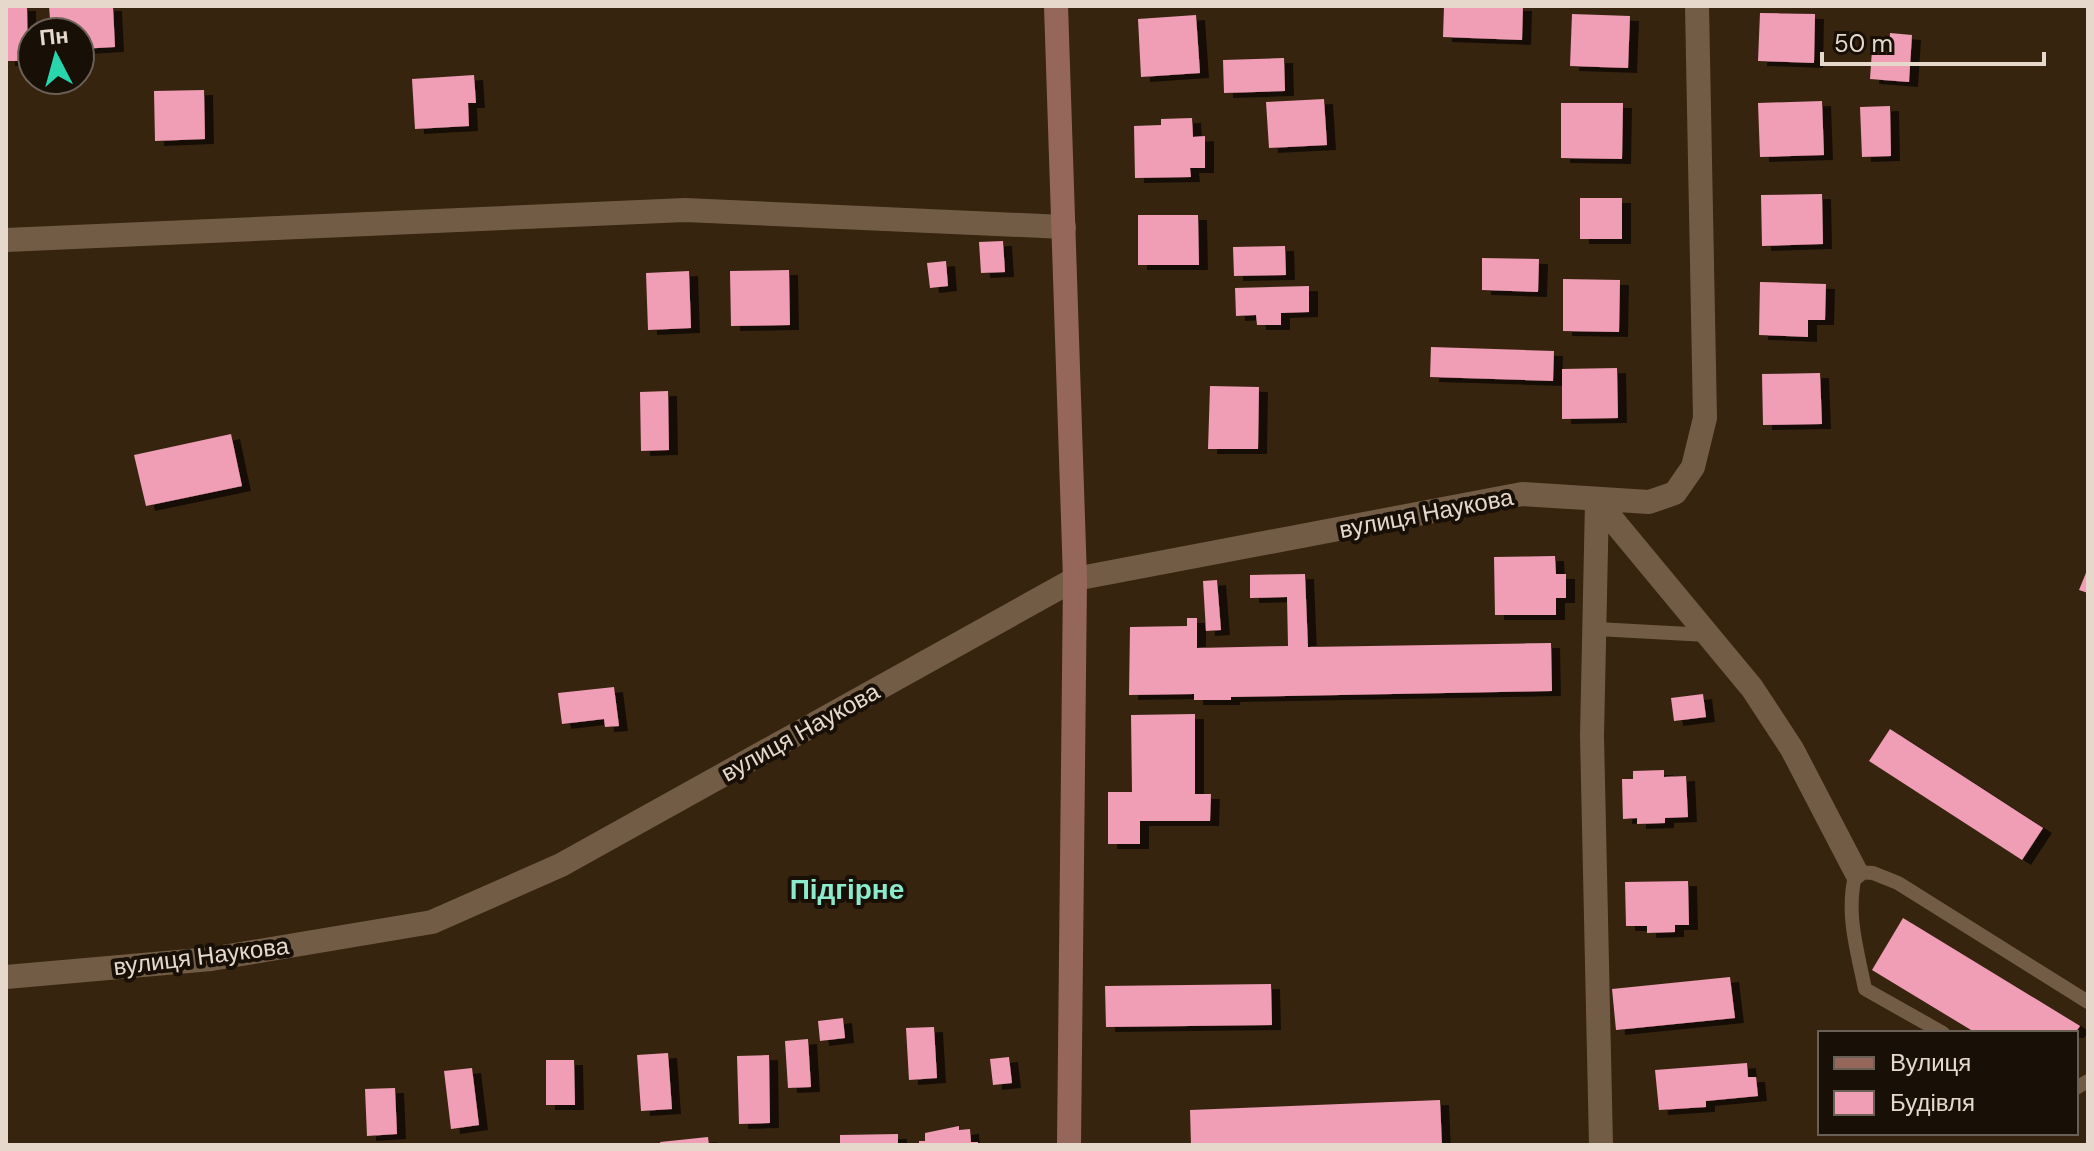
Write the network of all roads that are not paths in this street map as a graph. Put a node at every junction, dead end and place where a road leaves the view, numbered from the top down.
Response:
1 (1056, 6) edge
2 (1697, 6) edge
3 (1064, 227) junction
4 (6, 240) edge
5 (1597, 501) junction
6 (1075, 579) junction
7 (1597, 629) junction
8 (1707, 635) junction
9 (1856, 872) junction
10 (6, 977) edge
11 (2088, 1002) edge
12 (1939, 1031) edge
13 (1069, 1145) edge
14 (1601, 1145) edge

1 - 3 street
2 - 5 street, вулиця Наукова
3 - 4 street
3 - 6 street
5 - 6 street, вулиця Наукова
5 - 7 street
5 - 8 street
6 - 10 street, вулиця Наукова
6 - 13 street
7 - 8 lane
7 - 14 street
8 - 9 street
9 - 11 lane
9 - 12 lane

